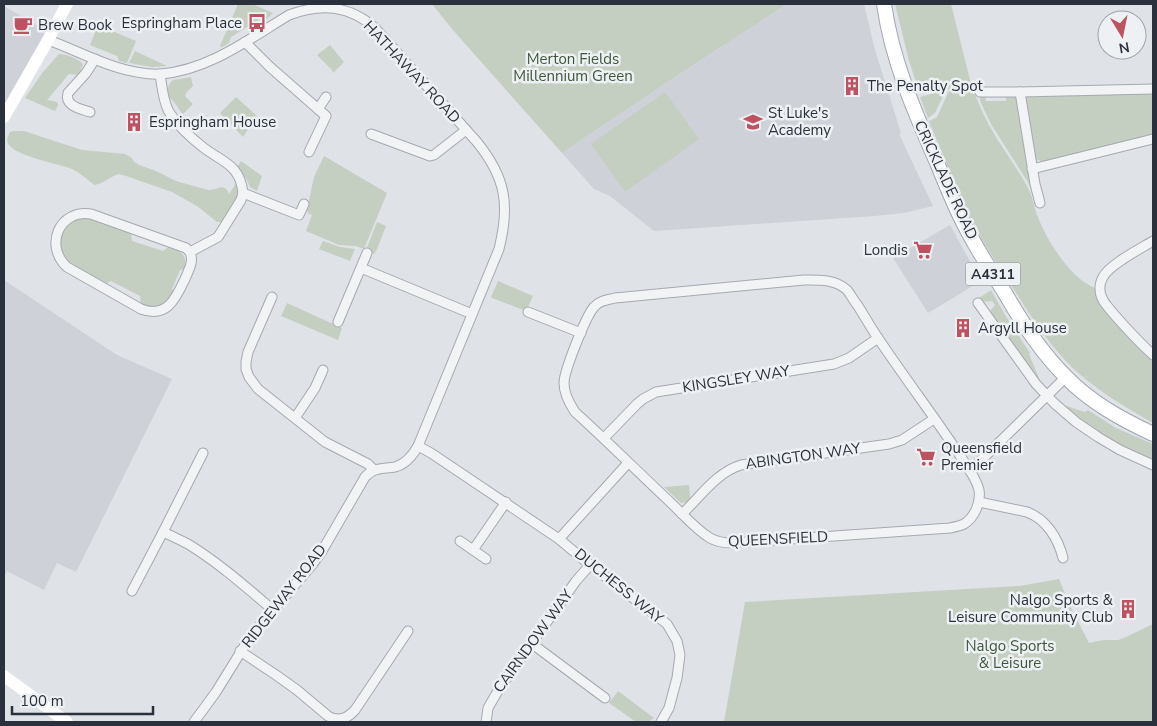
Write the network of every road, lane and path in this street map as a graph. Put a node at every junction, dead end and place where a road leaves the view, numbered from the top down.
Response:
1 (67, 4) edge
2 (884, 4) edge
3 (299, 7) edge
4 (48, 40) junction
5 (244, 42) junction
6 (95, 60) junction
7 (160, 74) junction
8 (1153, 89) edge
9 (980, 92) dead end
10 (1020, 92) junction
11 (326, 97) dead end
12 (318, 109) junction
13 (90, 112) dead end
14 (4, 117) edge
15 (466, 130) junction
16 (371, 134) dead end
17 (1153, 139) edge
18 (309, 152) dead end
19 (1032, 169) junction
20 (243, 193) junction
21 (1040, 203) dead end
22 (304, 204) dead end
23 (1153, 241) edge
24 (190, 252) junction
25 (367, 253) dead end
26 (361, 268) junction
27 (272, 297) dead end
28 (984, 306) dead end
29 (528, 312) dead end
30 (472, 314) junction
31 (338, 322) dead end
32 (581, 333) junction
33 (878, 338) junction
34 (1153, 354) edge
35 (323, 370) dead end
36 (1066, 378) junction
37 (1046, 396) junction
38 (295, 418) junction
39 (934, 418) junction
40 (1153, 434) edge
41 (604, 438) junction
42 (418, 446) junction
43 (203, 453) dead end
44 (628, 463) junction
45 (1153, 465) edge
46 (374, 470) junction
47 (970, 471) junction
48 (506, 502) junction
49 (978, 502) junction
50 (682, 514) junction
51 (164, 532) junction
52 (559, 539) junction
53 (460, 541) dead end
54 (473, 550) junction
55 (1063, 558) dead end
56 (486, 559) dead end
57 (590, 565) junction
58 (132, 591) dead end
59 (273, 610) junction
60 (408, 631) dead end
61 (532, 644) junction
62 (240, 651) junction
63 (4, 676) edge
64 (604, 698) dead end
65 (67, 722) edge
66 (194, 722) edge
67 (486, 722) edge
68 (661, 722) edge

1 - 4 main road
2 - 36 main road, CRICKLADE ROAD / A4311
3 - 5 street, HATHAWAY ROAD
3 - 15 street, HATHAWAY ROAD
4 - 6 street, HATHAWAY ROAD
4 - 14 main road
5 - 7 street, HATHAWAY ROAD
5 - 12 street
6 - 7 street, HATHAWAY ROAD
6 - 13 street
7 - 20 street
8 - 10 street
9 - 10 street
10 - 19 street
11 - 12 street
12 - 18 street
15 - 16 street, HATHAWAY ROAD
15 - 30 street, HATHAWAY ROAD
17 - 19 street
19 - 21 street
20 - 22 street
20 - 24 street
23 - 34 street
24 - 24 street
25 - 26 street
26 - 30 street
26 - 31 street
27 - 38 street
28 - 37 street
29 - 32 street
30 - 42 street, HATHAWAY ROAD
32 - 33 street, QUEENSFIELD
32 - 41 street, QUEENSFIELD
33 - 39 street, QUEENSFIELD
33 - 41 street, KINGSLEY WAY
35 - 38 street
36 - 37 street
36 - 40 main road, CRICKLADE ROAD / A4311
37 - 45 street
37 - 47 street
38 - 46 street
39 - 47 street, QUEENSFIELD
39 - 50 street, ABINGTON WAY
41 - 44 street, QUEENSFIELD
42 - 46 street, HATHAWAY ROAD
42 - 48 street, DUCHESS WAY
43 - 51 street
44 - 50 street, QUEENSFIELD
44 - 52 street, DUCHESS WAY
46 - 59 street, RIDGEWAY ROAD
47 - 49 street, QUEENSFIELD
48 - 52 street, DUCHESS WAY
48 - 54 street
49 - 50 street, QUEENSFIELD
49 - 55 street
51 - 58 street
51 - 59 street
52 - 57 street, DUCHESS WAY
53 - 54 street
54 - 56 street
57 - 61 street, CAIRNDOW WAY
57 - 68 street, DUCHESS WAY
59 - 62 street, RIDGEWAY ROAD
60 - 62 street
61 - 64 street
61 - 67 street, CAIRNDOW WAY
62 - 66 street, RIDGEWAY ROAD
63 - 65 main road

